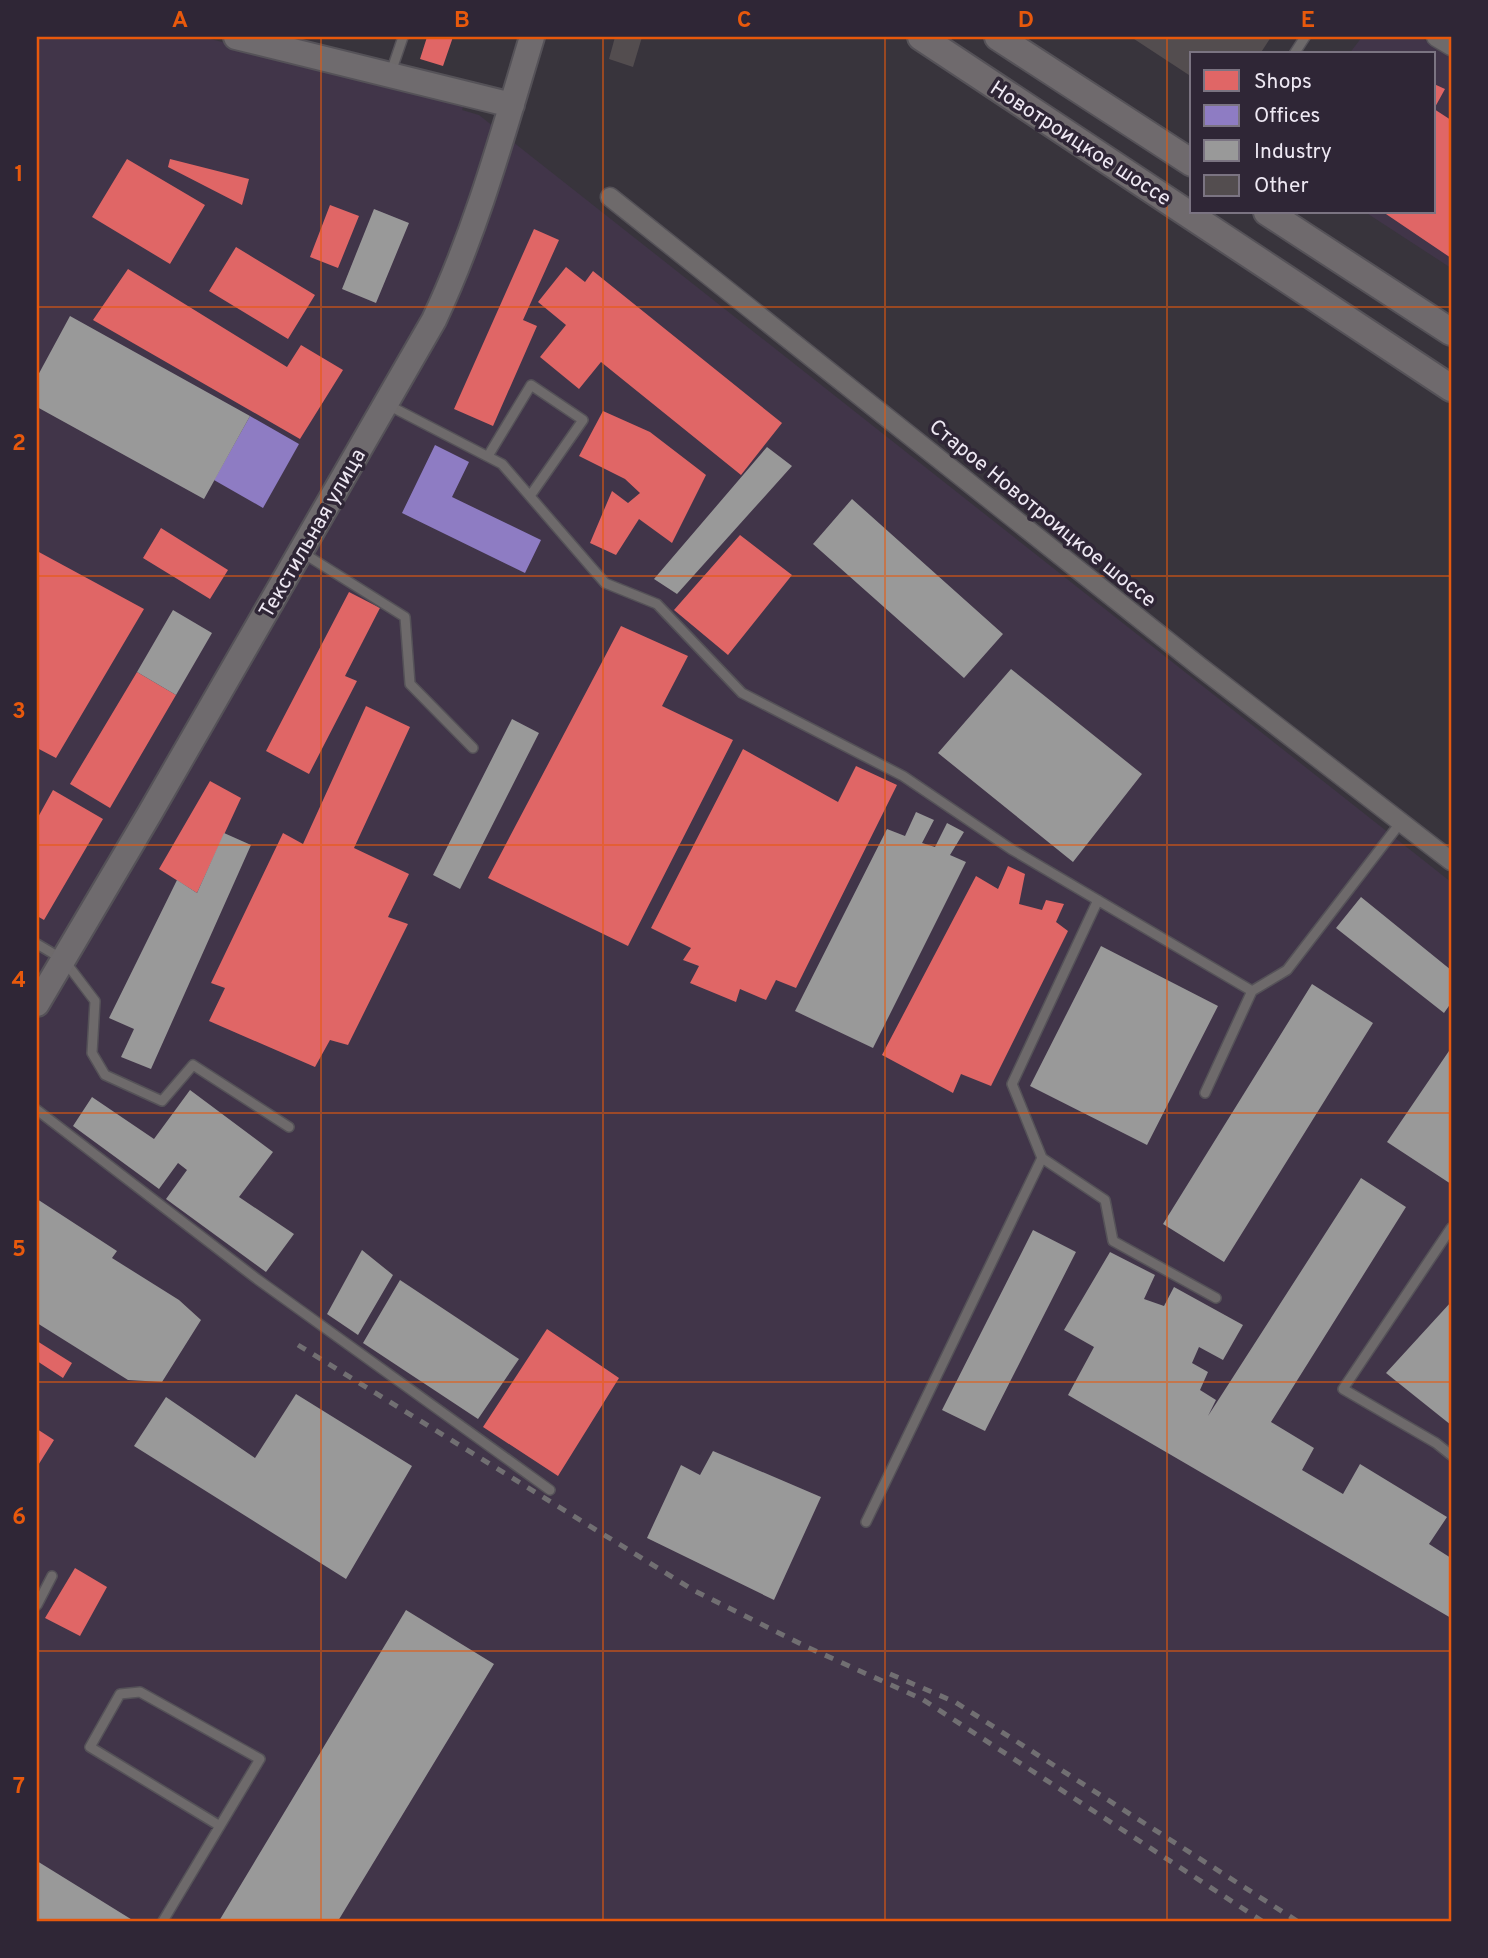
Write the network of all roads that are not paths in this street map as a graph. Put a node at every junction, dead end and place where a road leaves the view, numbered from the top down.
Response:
1 (236, 37) edge
2 (403, 37) edge
3 (532, 37) edge
4 (921, 37) edge
5 (998, 37) edge
6 (1305, 37) edge
7 (1436, 37) edge
8 (291, 43) edge
9 (1451, 46) edge
10 (1295, 52) edge
11 (391, 74) junction
12 (512, 105) junction
13 (1190, 162) edge
14 (610, 197) dead end
15 (1270, 214) edge
16 (1451, 332) edge
17 (1451, 388) edge
18 (386, 404) junction
19 (488, 456) junction
20 (530, 496) junction
21 (302, 552) junction
22 (473, 748) dead end
23 (1401, 822) junction
24 (1451, 861) edge
25 (1098, 900) junction
26 (37, 944) edge
27 (64, 960) junction
28 (1252, 991) junction
29 (37, 1004) edge
30 (1205, 1093) dead end
31 (37, 1110) edge
32 (289, 1127) dead end
33 (1042, 1158) junction
34 (1451, 1228) edge
35 (1216, 1298) dead end
36 (1451, 1455) edge
37 (550, 1490) dead end
38 (866, 1522) dead end
39 (52, 1576) dead end
40 (37, 1605) edge
41 (220, 1826) junction
42 (163, 1921) edge

1 - 8 main road
2 - 11 lane
3 - 12 main road, Текстильная улица
4 - 17 main road, Новотроицкое шоссе
5 - 13 main road, Новотроицкое шоссе
6 - 10 lane
7 - 9 street
8 - 11 main road
11 - 12 main road
12 - 18 main road, Текстильная улица
14 - 23 street, Старое Новотроицкое шоссе
15 - 16 main road
18 - 19 lane
18 - 21 main road, Текстильная улица
19 - 20 lane
19 - 20 lane
20 - 25 lane
21 - 22 lane
21 - 27 main road, Текстильная улица
23 - 24 street, Старое Новотроицкое шоссе
23 - 28 lane
25 - 28 lane
25 - 33 lane
26 - 27 lane
27 - 29 main road, Текстильная улица
27 - 32 lane
28 - 30 lane
31 - 37 lane
33 - 35 lane
33 - 38 lane
34 - 36 lane
39 - 40 lane
41 - 41 lane
41 - 42 lane

